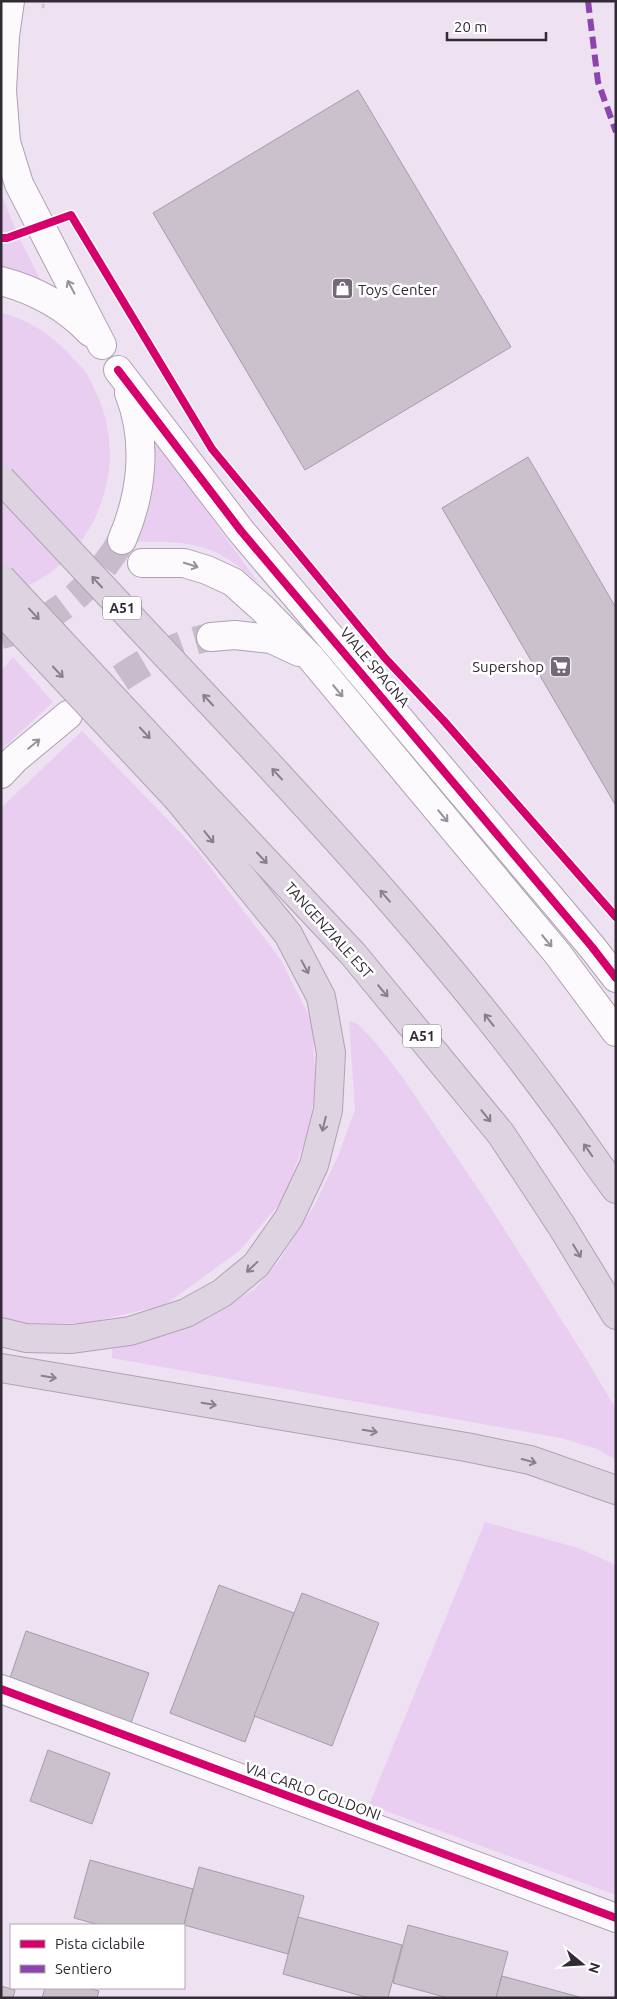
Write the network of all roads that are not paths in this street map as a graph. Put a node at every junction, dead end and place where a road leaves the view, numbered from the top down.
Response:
1 (10, 1) edge
2 (1, 281) edge
3 (102, 345) junction
4 (118, 370) junction
5 (1, 479) edge
6 (122, 540) tunnel mouth
7 (142, 563) dead end
8 (1, 578) edge
9 (1, 610) edge
10 (211, 638) tunnel mouth
11 (311, 658) junction
12 (68, 714) tunnel mouth
13 (1, 774) edge
14 (185, 791) junction
15 (616, 978) edge
16 (616, 1032) edge
17 (616, 1190) edge
18 (616, 1315) edge
19 (1, 1332) edge
20 (1, 1368) edge
21 (616, 1490) edge
22 (1, 1689) edge
23 (616, 1918) edge

3 -> 1 street
2 - 3 street
3 - 4 street
4 - 6 street
4 - 15 street, VIALE SPAGNA
17 -> 5 highway, A51, bridge
7 -> 11 street
8 -> 14 highway, TANGENZIALE EST / A51, bridge
9 -> 14 highway, bridge
10 - 11 street
11 -> 16 street
13 -> 12 street
14 -> 18 highway, TANGENZIALE EST / A51
14 -> 19 highway
20 -> 21 highway
22 - 23 street, VIA CARLO GOLDONI

